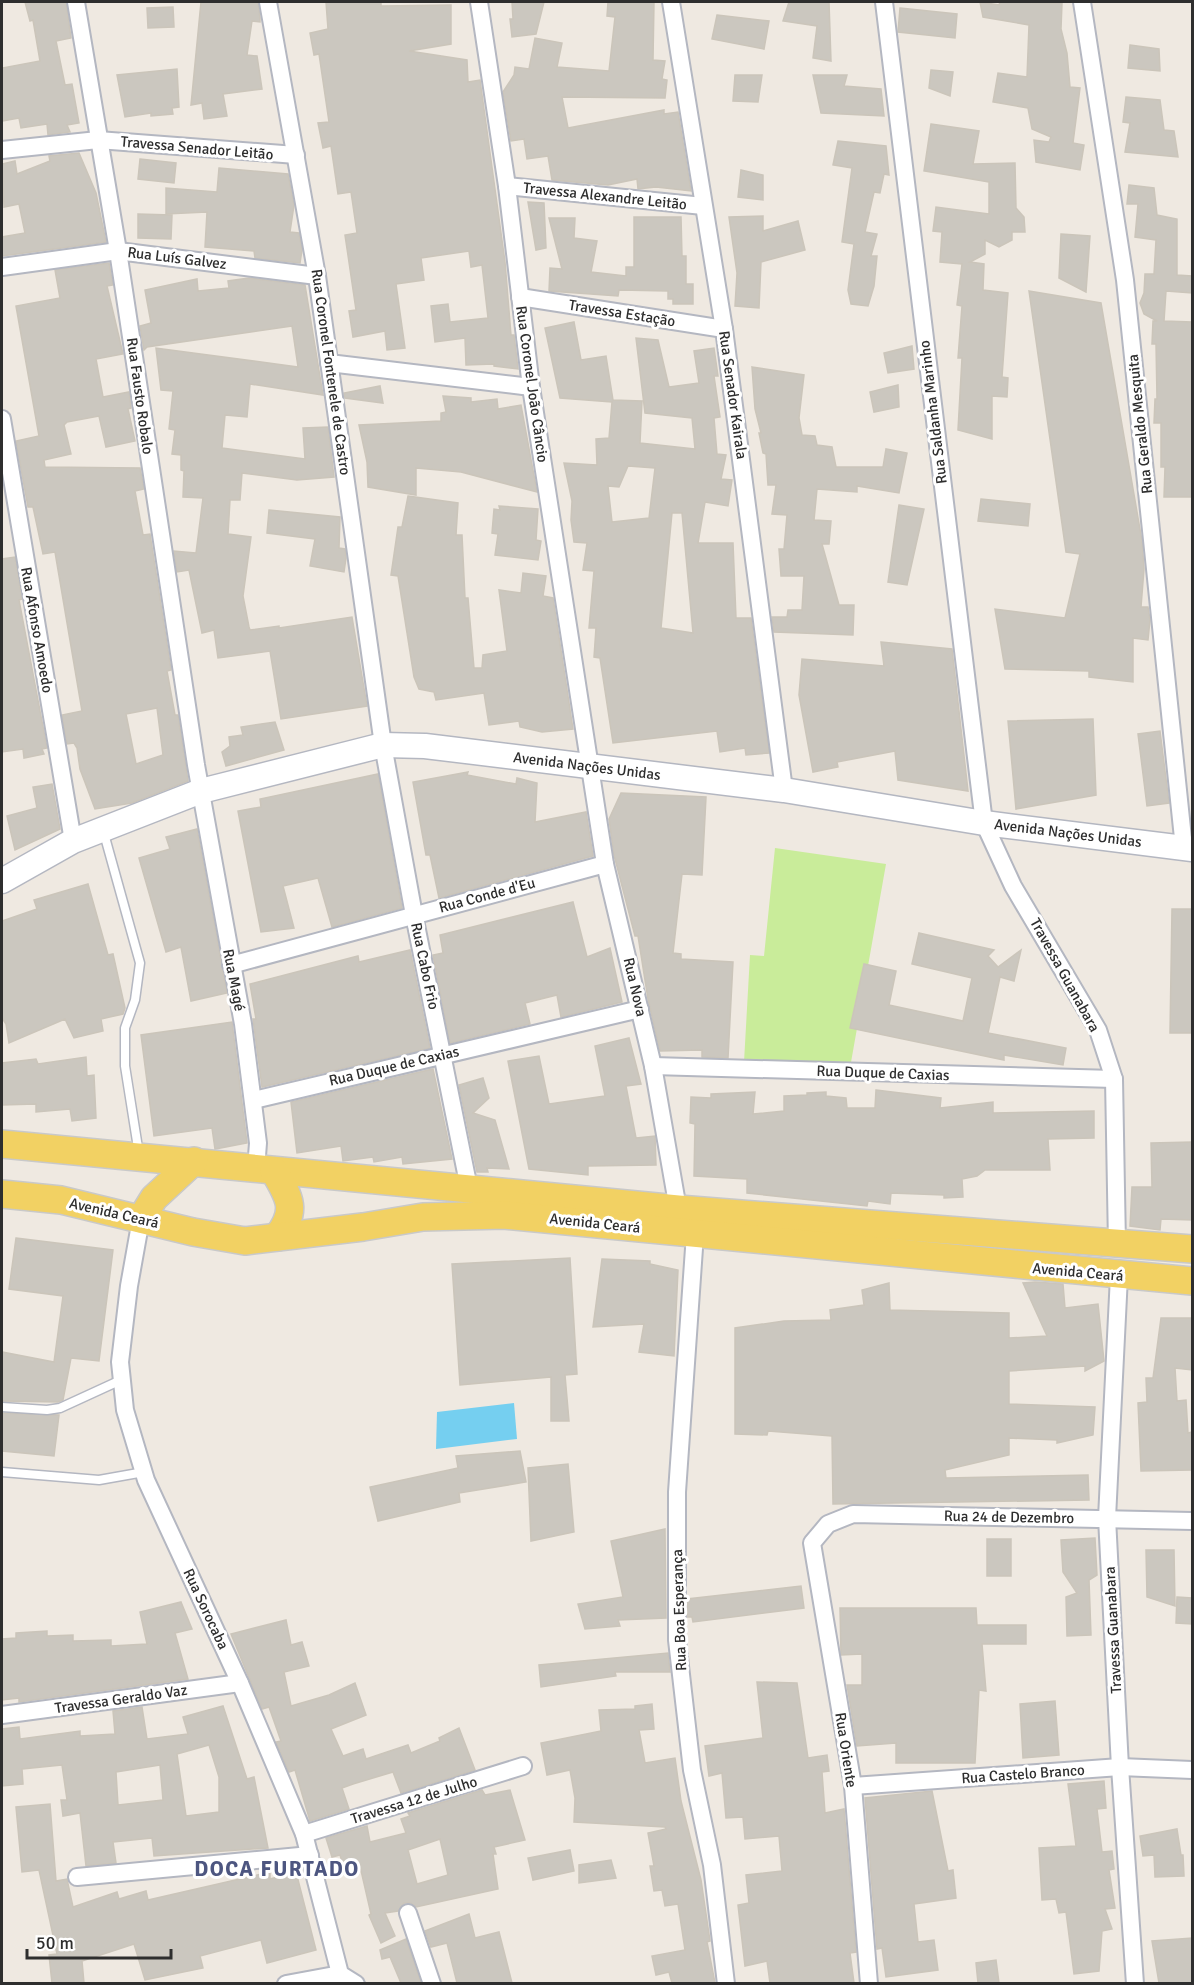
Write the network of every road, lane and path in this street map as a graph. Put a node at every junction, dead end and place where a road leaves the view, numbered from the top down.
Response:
1 (76, 2) edge
2 (268, 2) edge
3 (479, 2) edge
4 (671, 2) edge
5 (884, 2) edge
6 (1082, 2) edge
7 (98, 140) junction
8 (2, 150) edge
9 (296, 155) junction
10 (507, 186) junction
11 (704, 206) junction
12 (118, 251) junction
13 (2, 267) edge
14 (317, 276) junction
15 (520, 297) junction
16 (724, 329) junction
17 (329, 363) junction
18 (531, 387) junction
19 (2, 419) edge
20 (383, 745) junction
21 (592, 766) junction
22 (784, 790) junction
23 (201, 791) junction
24 (984, 822) junction
25 (103, 830) junction
26 (73, 842) junction
27 (1188, 848) edge
28 (605, 864) junction
29 (2, 880) edge
30 (414, 915) junction
31 (231, 965) junction
32 (640, 1009) junction
33 (443, 1054) junction
34 (653, 1066) junction
35 (1114, 1079) junction
36 (254, 1100) junction
37 (2, 1144) edge
38 (140, 1156) junction
39 (194, 1161) junction
40 (265, 1170) junction
41 (470, 1188) junction
42 (2, 1194) edge
43 (678, 1209) junction
44 (141, 1219) junction
45 (695, 1234) junction
46 (277, 1238) junction
47 (1117, 1245) junction
48 (1192, 1249) edge
49 (1119, 1276) junction
50 (1192, 1281) edge
51 (121, 1380) junction
52 (2, 1407) edge
53 (2, 1472) edge
54 (144, 1472) junction
55 (1107, 1518) junction
56 (1192, 1521) edge
57 (828, 1524) joint
58 (240, 1683) junction
59 (2, 1715) edge
60 (523, 1766) dead end
61 (1120, 1767) junction
62 (1192, 1770) edge
63 (853, 1786) junction
64 (304, 1834) junction
65 (310, 1855) junction
66 (77, 1877) dead end
67 (408, 1912) dead end
68 (339, 1974) junction
69 (286, 1983) edge
70 (356, 1983) edge
71 (432, 1983) edge
72 (726, 1983) edge
73 (869, 1983) edge
74 (1135, 1983) edge

1 - 7 street, Rua Fausto Robalo
2 - 9 street, Rua Coronel Fontenele de Castro
3 - 10 street, Rua Coronel João Câncio
4 - 11 street, Rua Senador Kairala
5 - 24 street, Rua Saldanha Marinho
6 - 27 street, Rua Geraldo Mesquita
7 - 8 street, Travessa Senador Leitão
7 - 9 street, Travessa Senador Leitão
7 - 12 street, Rua Fausto Robalo
9 - 14 street, Rua Coronel Fontenele de Castro
10 - 11 street, Travessa Alexandre Leitão
10 - 15 street, Rua Coronel João Câncio
11 - 16 street, Rua Senador Kairala
12 - 13 street, Rua Luís Galvez
12 - 14 street, Rua Luís Galvez
12 - 23 street, Rua Fausto Robalo
14 - 17 street, Rua Coronel Fontenele de Castro
15 - 16 street, Travessa Estação
15 - 18 street, Rua Coronel João Câncio
16 - 22 street, Rua Senador Kairala
17 - 18 street
17 - 20 street, Rua Coronel Fontenele de Castro
18 - 21 street, Rua Coronel João Câncio
19 - 26 street, Rua Afonso Amoedo
20 - 21 street, Avenida Nações Unidas
20 - 23 street, Avenida Nações Unidas
20 - 30 street, Rua Cabo Frio
21 - 22 street, Avenida Nações Unidas
21 - 28 street, Rua Nova
22 - 24 street, Avenida Nações Unidas
23 - 25 street, Avenida Nações Unidas
23 - 31 street, Rua Magé
24 - 27 street, Avenida Nações Unidas
24 - 35 street, Travessa Guanabara
25 - 26 street, Avenida Nações Unidas
25 - 38 lane
26 - 29 street, Avenida Nações Unidas
28 - 30 street, Rua Conde d'Eu
28 - 32 street, Rua Nova
30 - 31 street, Rua Conde d'Eu
30 - 33 street, Rua Cabo Frio
31 - 36 street, Rua Magé
32 - 33 street, Rua Duque de Caxias
32 - 34 street, Rua Nova
33 - 36 street, Rua Duque de Caxias
33 - 41 street, Rua Cabo Frio
34 - 35 street, Rua Duque de Caxias
34 - 43 street, Rua Nova
35 - 47 street, Travessa Guanabara
36 - 40 street, Rua Magé
37 - 38 main road, Avenida Ceará
38 - 39 main road, Avenida Ceará
39 - 40 main road, Avenida Ceará
39 - 44 main road
40 - 41 main road, Avenida Ceará
40 - 46 main road
41 - 43 main road, Avenida Ceará
42 - 44 main road, Avenida Ceará
43 - 47 main road, Avenida Ceará
44 - 46 main road, Avenida Ceará
44 - 51 street, Rua Sorocaba
45 - 46 main road, Avenida Ceará
45 - 49 main road, Avenida Ceará
45 - 72 street, Rua Boa Esperança
47 - 48 main road, Avenida Ceará
49 - 50 main road, Avenida Ceará
49 - 55 street, Travessa Guanabara
51 - 52 lane
51 - 54 street, Rua Sorocaba
53 - 54 lane
54 - 58 street, Rua Sorocaba
55 - 56 street, Rua 24 de Dezembro
55 - 57 street, Rua 24 de Dezembro
55 - 61 street, Travessa Guanabara
57 - 63 street, Rua Oriente
58 - 59 street, Travessa Geraldo Vaz
58 - 64 street, Rua Sorocaba
60 - 64 street, Travessa 12 de Julho
61 - 62 street, Rua Castelo Branco
61 - 63 street, Rua Castelo Branco
61 - 74 street, Travessa Guanabara
63 - 73 street, Rua Oriente
64 - 65 street, Rua Sorocaba
65 - 66 street
65 - 68 street, Rua Sorocaba
67 - 71 street
68 - 69 street
68 - 70 street

